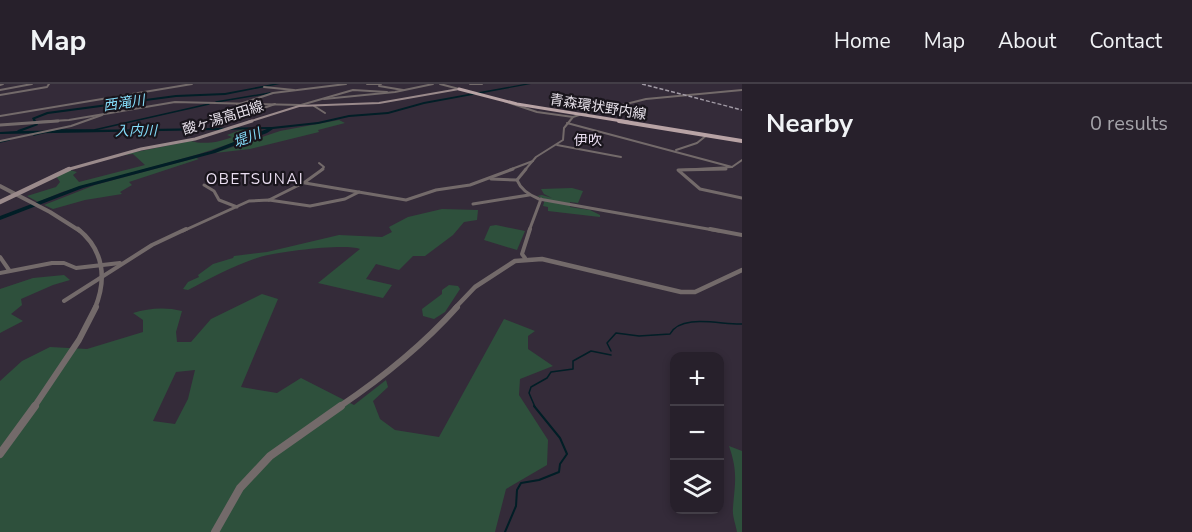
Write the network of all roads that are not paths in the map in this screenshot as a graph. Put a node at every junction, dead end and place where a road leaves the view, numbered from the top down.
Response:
1 (18, 84) edge
2 (33, 84) edge
3 (48, 84) edge
4 (192, 84) edge
5 (345, 84) edge
6 (367, 84) edge
7 (433, 84) edge
8 (440, 84) edge
9 (466, 84) edge
10 (470, 84) edge
11 (482, 84) edge
12 (379, 85) edge
13 (9, 86) junction
14 (14, 87) junction
15 (264, 87) dead end
16 (1, 88) edge
17 (20, 89) junction
18 (459, 89) junction
19 (405, 90) junction
20 (742, 90) edge
21 (26, 91) junction
22 (296, 91) junction
23 (390, 93) junction
24 (353, 98) junction
25 (324, 99) junction
26 (504, 101) junction
27 (606, 101) dead end
28 (237, 105) junction
29 (275, 105) junction
30 (301, 105) junction
31 (606, 105) junction
32 (314, 106) junction
33 (346, 106) junction
34 (258, 110) dead end
35 (325, 113) dead end
36 (580, 114) junction
37 (102, 115) junction
38 (0, 116) edge
39 (573, 117) junction
40 (30, 123) joint
41 (36, 123) joint
42 (567, 123) junction
43 (0, 125) edge
44 (707, 135) junction
45 (0, 141) edge
46 (742, 141) edge
47 (557, 145) junction
48 (673, 151) junction
49 (621, 158) dead end
50 (742, 160) edge
51 (533, 161) junction
52 (319, 163) dead end
53 (732, 167) junction
54 (488, 179) junction
55 (517, 180) junction
56 (305, 183) junction
57 (204, 185) dead end
58 (0, 186) edge
59 (359, 192) junction
60 (16, 195) junction
61 (529, 195) junction
62 (742, 198) edge
63 (541, 199) junction
64 (268, 201) junction
65 (0, 202) edge
66 (473, 204) dead end
67 (237, 207) junction
68 (742, 235) edge
69 (0, 257) edge
70 (525, 258) junction
71 (123, 263) junction
72 (102, 264) junction
73 (9, 270) junction
74 (742, 270) edge
75 (0, 273) edge
76 (102, 275) junction
77 (64, 301) dead end
78 (0, 454) edge
79 (215, 532) edge

1 - 13 street
2 - 14 street
3 - 17 street
3 - 21 street
4 - 38 street
5 - 22 street
6 - 12 street
7 - 19 street
8 - 18 street
9 - 18 main road
10 - 11 street
12 - 19 street
12 - 23 street
12 - 25 street
13 - 14 street
13 - 16 street
14 - 16 street
14 - 17 street
15 - 22 street
16 - 17 street
16 - 21 street
17 - 21 street
18 - 26 main road, 青森環状野内線
18 - 33 main road, 酸ヶ湯高田線
19 - 23 street
20 - 31 street
22 - 28 street
23 - 24 street
24 - 25 street
24 - 33 street
25 - 30 street
26 - 36 main road, 青森環状野内線
26 - 39 street
27 - 31 street
28 - 29 street
28 - 37 street
29 - 30 street
29 - 34 street
30 - 32 main road, 酸ヶ湯高田線
30 - 60 main road, 酸ヶ湯高田線
31 - 36 street
32 - 33 main road, 酸ヶ湯高田線
32 - 35 street
36 - 39 street
36 - 44 main road, 青森環状野内線
37 - 41 street
37 - 45 street
39 - 42 street
40 - 41 street
40 - 43 street
42 - 47 street
42 - 48 street
44 - 46 main road, 青森環状野内線
44 - 48 street
47 - 49 street
47 - 51 street
48 - 53 street
50 - 53 street
51 - 54 street
51 - 55 street
52 - 56 street
53 - 62 street
54 - 55 street
54 - 59 street
55 - 61 street
56 - 59 street
56 - 64 street
57 - 67 street
58 - 60 street
59 - 64 street
60 - 65 main road, 酸ヶ湯高田線
60 - 72 street
61 - 63 street
61 - 66 street
63 - 68 street
63 - 70 street
64 - 67 street
67 - 71 street
69 - 73 street
70 - 74 street
70 - 79 street
71 - 72 street
71 - 76 street
72 - 73 street
72 - 76 street
73 - 75 street
76 - 77 street
76 - 78 street

